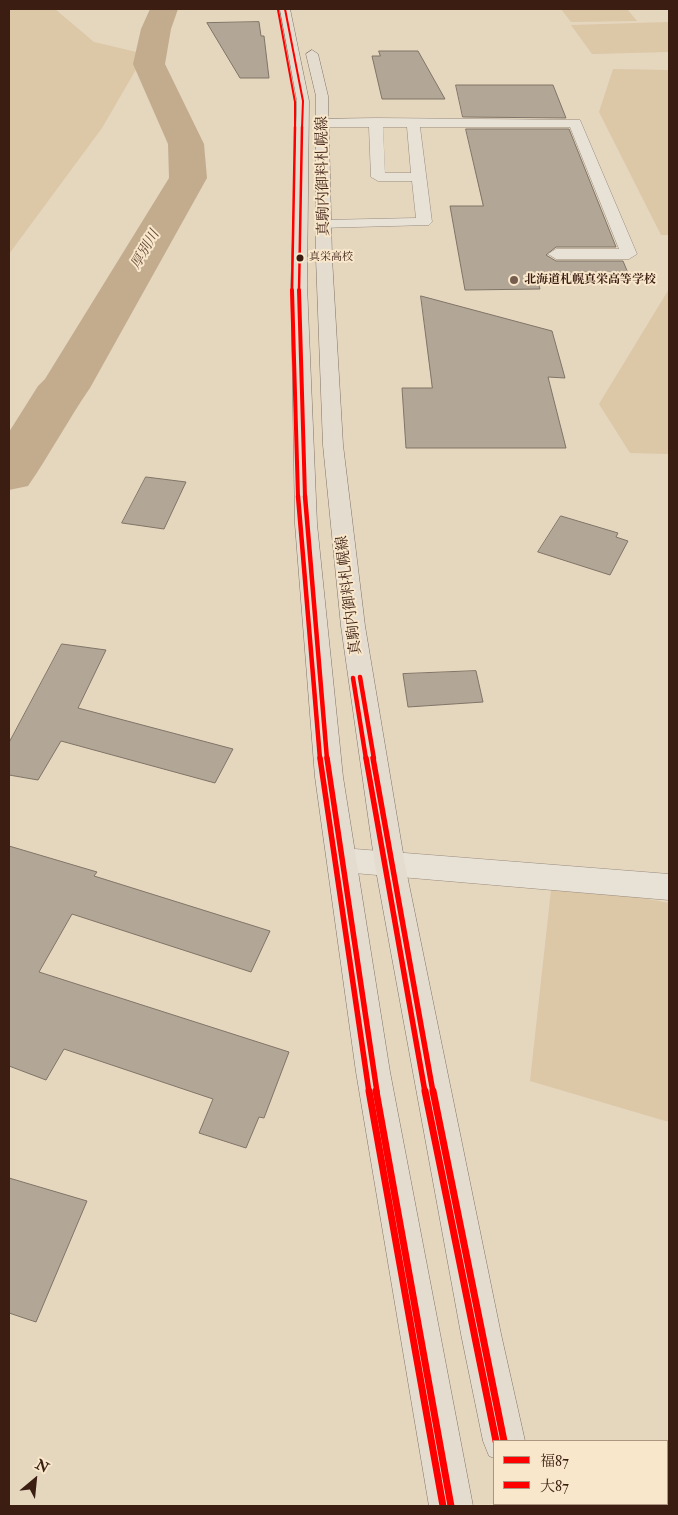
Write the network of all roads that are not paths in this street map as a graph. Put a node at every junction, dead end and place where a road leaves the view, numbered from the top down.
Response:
1 (285, 9) edge
2 (310, 42) dead end
3 (369, 122) junction
4 (413, 122) junction
5 (323, 123) junction
6 (564, 123) junction
7 (420, 177) junction
8 (326, 225) junction
9 (556, 254) dead end
10 (342, 860) junction
11 (390, 865) junction
12 (669, 887) edge
13 (504, 1440) edge
14 (451, 1506) edge

1 - 10 main road, 真駒内御料札幌線
2 - 5 main road, 真駒内御料札幌線
3 - 4 lane
3 - 5 lane
3 - 6 lane
3 - 7 lane
4 - 6 lane
4 - 7 lane
5 - 8 main road, 真駒内御料札幌線
6 - 9 lane
7 - 8 lane
8 - 11 main road, 真駒内御料札幌線
10 - 11 lane
10 - 14 main road, 真駒内御料札幌線
11 - 12 lane
11 - 13 main road, 真駒内御料札幌線

